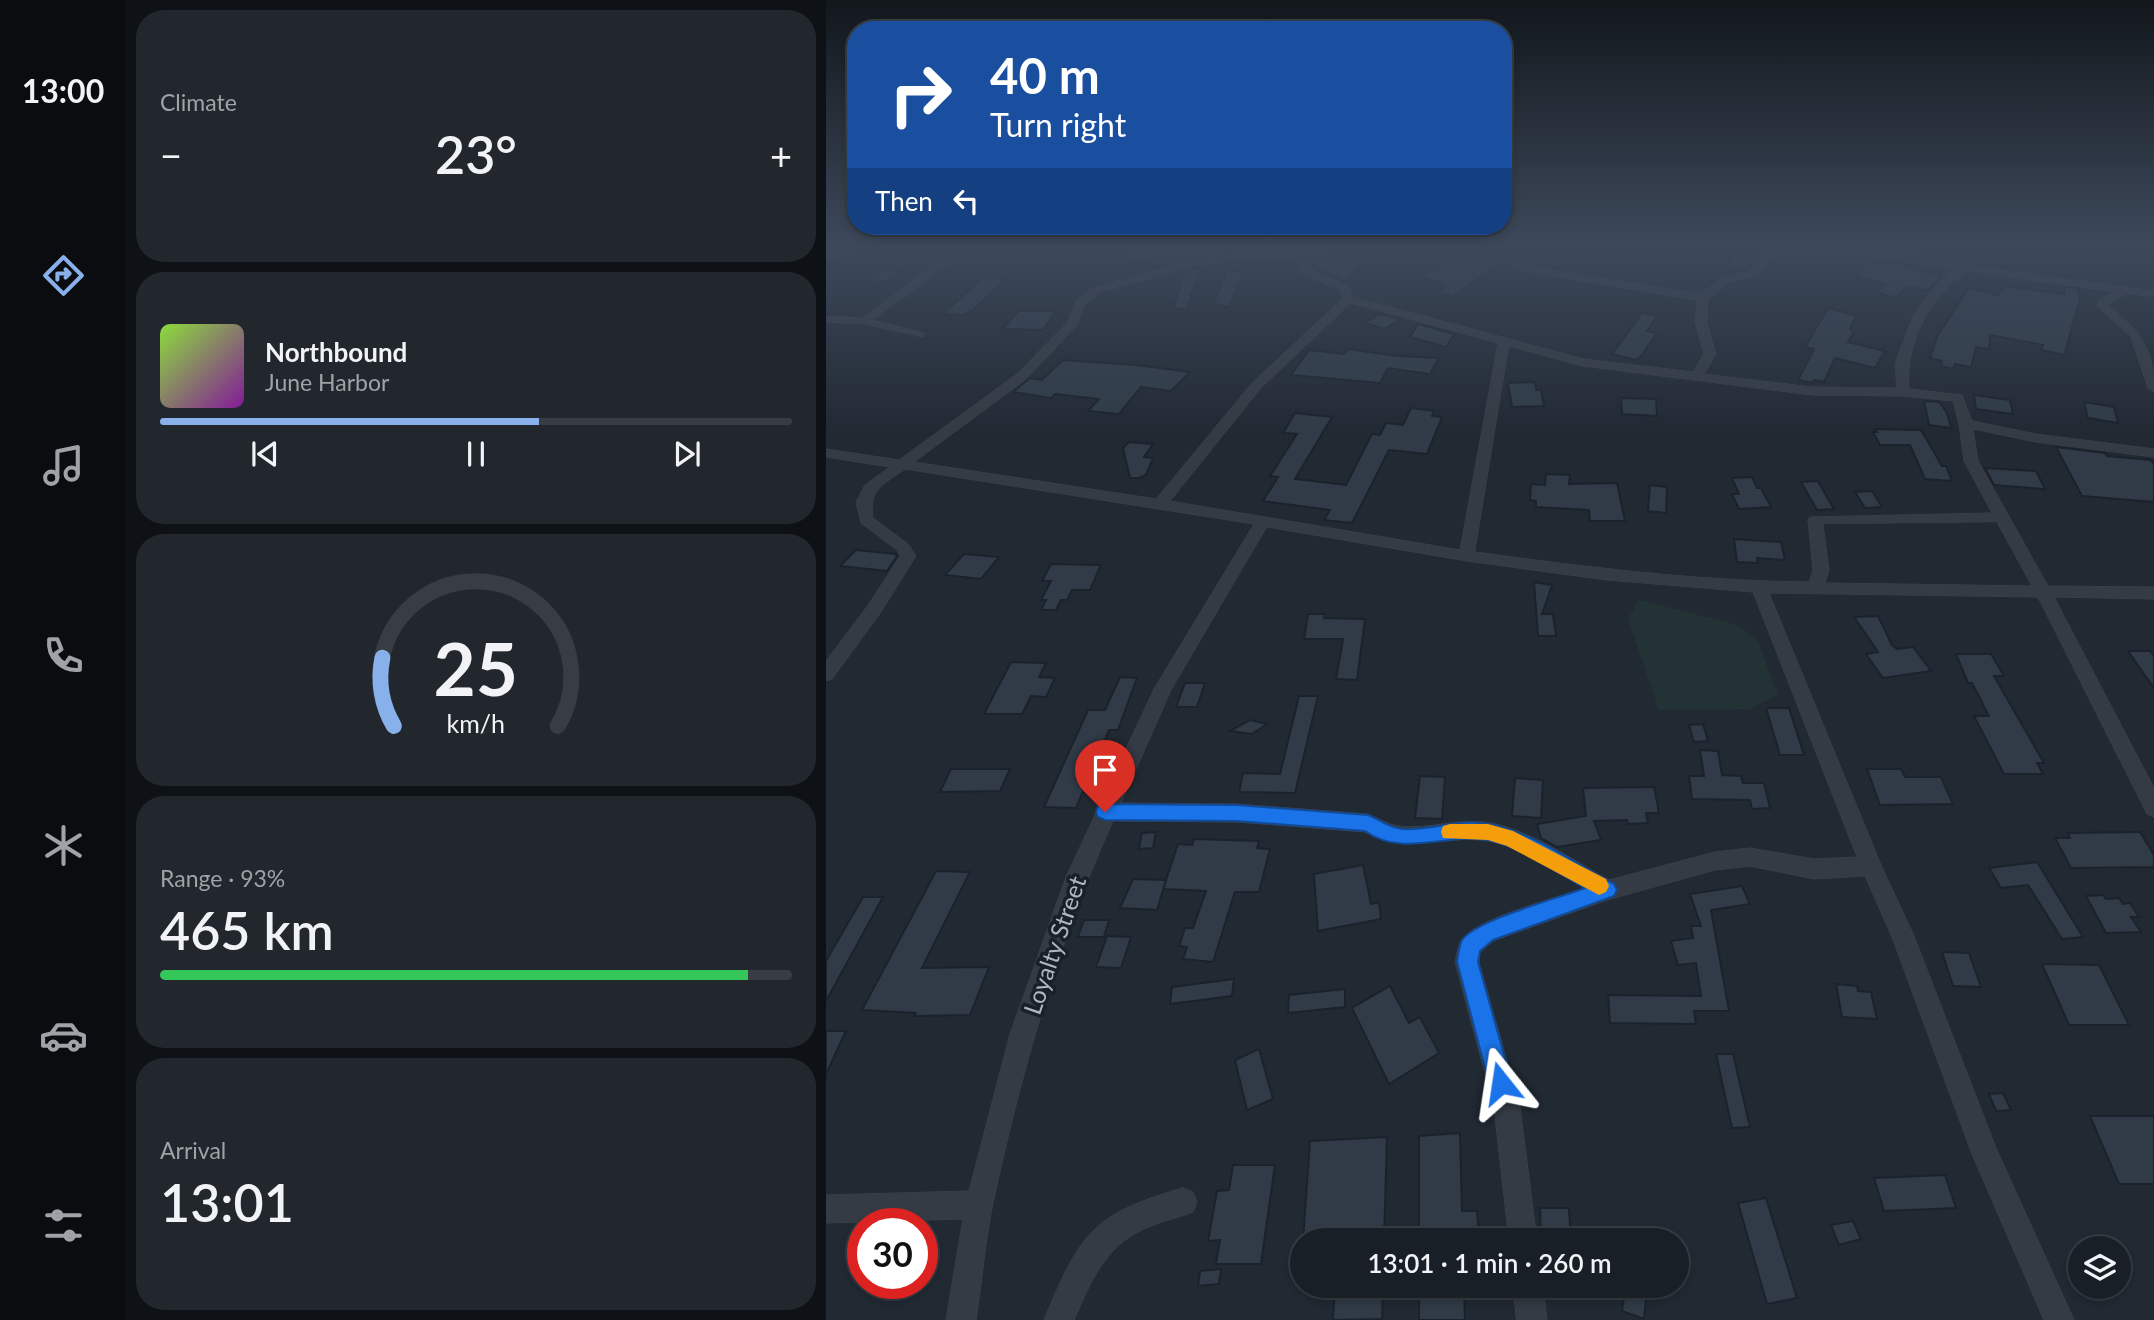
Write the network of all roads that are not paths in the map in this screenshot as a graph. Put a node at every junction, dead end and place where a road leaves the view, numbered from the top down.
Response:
1 (881, 309) edge
2 (1078, 309) edge
3 (1339, 309) edge
4 (1385, 309) edge
5 (1702, 309) edge
6 (1924, 309) edge
7 (2105, 309) edge
8 (826, 319) edge
9 (864, 321) junction
10 (920, 335) dead end
11 (1504, 340) junction
12 (1696, 375) junction
13 (2154, 388) edge
14 (1903, 391) junction
15 (1966, 424) junction
16 (826, 453) edge
17 (2154, 453) edge
18 (903, 464) junction
19 (1160, 504) junction
20 (2001, 517) junction
21 (1262, 523) junction
22 (1466, 556) junction
23 (1759, 587) junction
24 (1815, 588) junction
25 (2043, 591) junction
26 (2154, 593) edge
27 (826, 674) edge
28 (2154, 808) edge
29 (1105, 812) junction
30 (1871, 866) junction
31 (1607, 890) junction
32 (1183, 1202) dead end
33 (979, 1205) junction
34 (826, 1209) edge
35 (1521, 1228) edge
36 (1529, 1298) edge
37 (961, 1320) edge
38 (1059, 1320) edge
39 (1532, 1320) edge
40 (2059, 1320) edge

1 - 9 street
2 - 18 street
3 - 19 street
4 - 11 street
5 - 12 street
6 - 14 street
7 - 13 street
8 - 9 street
9 - 10 street
11 - 12 street
11 - 22 street
12 - 14 street
14 - 15 street
15 - 17 street
15 - 20 street
16 - 18 street
18 - 19 street
18 - 27 street
19 - 21 street
20 - 24 street
20 - 25 street
21 - 22 street
21 - 29 street, Loyalty Street
22 - 23 street
23 - 24 street
23 - 30 street
24 - 25 street
25 - 26 street
25 - 28 street
29 - 31 street
29 - 33 street, Loyalty Street
30 - 31 street
30 - 40 street
31 - 35 street
32 - 38 street
33 - 34 street
33 - 37 street, Loyalty Street
36 - 39 street

